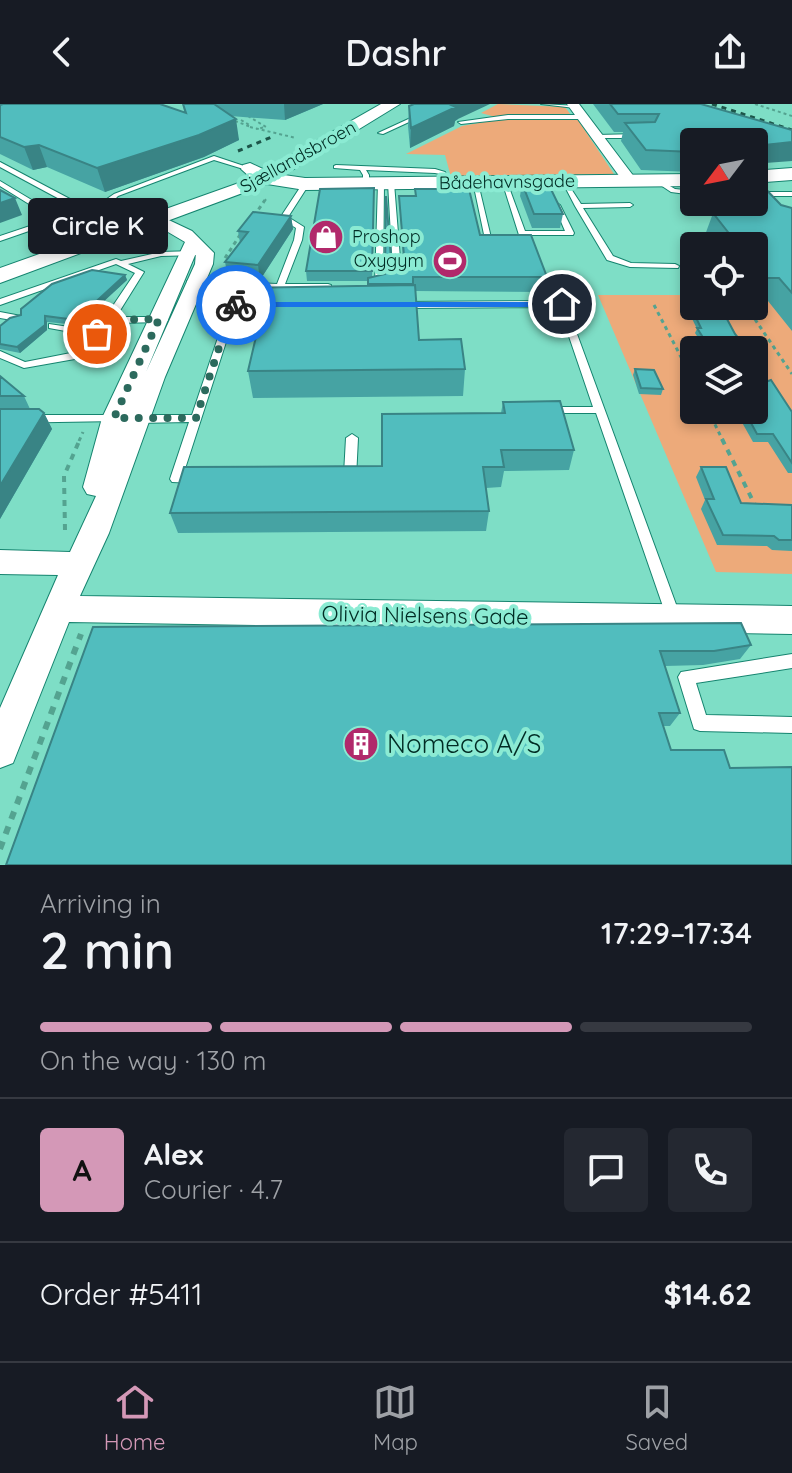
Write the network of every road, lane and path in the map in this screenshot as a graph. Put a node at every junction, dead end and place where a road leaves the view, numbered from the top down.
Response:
1 (372, 104) edge
2 (392, 104) edge
3 (445, 104) edge
4 (544, 104) edge
5 (755, 104) edge
6 (577, 109) edge
7 (240, 112) dead end
8 (792, 116) edge
9 (241, 120) dead end
10 (235, 121) edge
11 (461, 122) dead end
12 (252, 128) junction
13 (381, 133) dead end
14 (648, 136) edge
15 (597, 137) junction
16 (306, 140) junction
17 (0, 164) edge
18 (336, 167) dead end
19 (792, 174) edge
20 (264, 175) junction
21 (768, 176) edge
22 (680, 180) edge
23 (630, 181) junction
24 (658, 181) junction
25 (504, 182) junction
26 (555, 182) junction
27 (0, 183) edge
28 (447, 183) junction
29 (381, 185) junction
30 (309, 187) junction
31 (472, 191) junction
32 (680, 192) edge
33 (768, 194) edge
34 (792, 194) edge
35 (107, 202) junction
36 (630, 205) dead end
37 (578, 206) junction
38 (83, 209) junction
39 (146, 216) junction
40 (50, 221) junction
41 (0, 239) edge
42 (490, 244) edge
43 (203, 252) junction
44 (0, 262) edge
45 (121, 263) junction
46 (675, 266) dead end
47 (397, 271) edge
48 (0, 276) edge
49 (185, 283) junction
50 (280, 287) junction
51 (337, 287) edge
52 (365, 287) edge
53 (0, 302) edge
54 (264, 305) edge
55 (390, 305) edge
56 (654, 305) dead end
57 (0, 318) edge
58 (110, 320) junction
59 (168, 320) junction
60 (755, 320) edge
61 (15, 321) edge
62 (49, 328) edge
63 (95, 336) junction
64 (84, 353) junction
65 (0, 354) edge
66 (680, 355) edge
67 (792, 374) edge
68 (540, 410) edge
69 (600, 410) junction
70 (126, 418) junction
71 (196, 418) junction
72 (0, 419) edge
73 (715, 424) edge
74 (352, 438) dead end
75 (334, 478) edge
76 (208, 479) edge
77 (755, 505) edge
78 (0, 562) edge
79 (78, 564) junction
80 (59, 609) junction
81 (674, 618) junction
82 (792, 620) edge
83 (792, 661) edge
84 (792, 725) edge
85 (0, 750) edge

1 - 16 street, Sjællandsbroen
2 - 20 street, Sjællandsbroen
3 - 13 lane
4 - 6 lane
5 - 8 path
6 - 11 lane
6 - 15 street
7 - 12 path
9 - 12 path
10 - 12 path
12 - 16 path
14 - 15 lane
15 - 23 street
16 - 20 street, Sjællandsbroen
17 - 38 lane
18 - 29 lane
19 - 21 street
20 - 29 street
20 - 30 street, Bådehavnsgade
20 - 35 lane
20 - 39 street, Sjællandsbroen
20 - 43 path
22 - 24 street, Bådehavnsgade
23 - 24 street, Bådehavnsgade
23 - 26 street, Bådehavnsgade
24 - 32 lane
25 - 26 street, Bådehavnsgade
25 - 26 lane
25 - 31 street, Bådehavnsgade
26 - 37 lane
27 - 40 lane
28 - 29 street, Bådehavnsgade
28 - 29 lane
28 - 31 street, Bådehavnsgade
29 - 30 street, Bådehavnsgade
29 - 47 lane
29 - 52 lane
30 - 50 lane
31 - 42 lane
33 - 34 lane
35 - 38 lane
35 - 39 lane
36 - 37 lane
37 - 46 lane
38 - 40 lane
39 - 43 street
39 - 44 street
39 - 48 street
40 - 41 lane
43 - 45 lane
43 - 49 street
45 - 53 lane
45 - 58 lane
49 - 50 lane
49 - 59 street
50 - 51 lane
54 - 71 lane
55 - 69 lane
56 - 66 path
57 - 61 lane
58 - 59 lane
58 - 63 lane
59 - 70 street
60 - 67 path
62 - 63 lane
63 - 64 lane
63 - 64 lane
64 - 65 lane
68 - 69 lane
69 - 81 lane
70 - 71 lane
70 - 72 lane
70 - 79 street
71 - 76 lane
73 - 77 path
74 - 75 lane
78 - 79 street
79 - 80 street
80 - 81 street, Olivia Nielsens Gade
80 - 85 street
81 - 82 street, Olivia Nielsens Gade
83 - 84 lane

